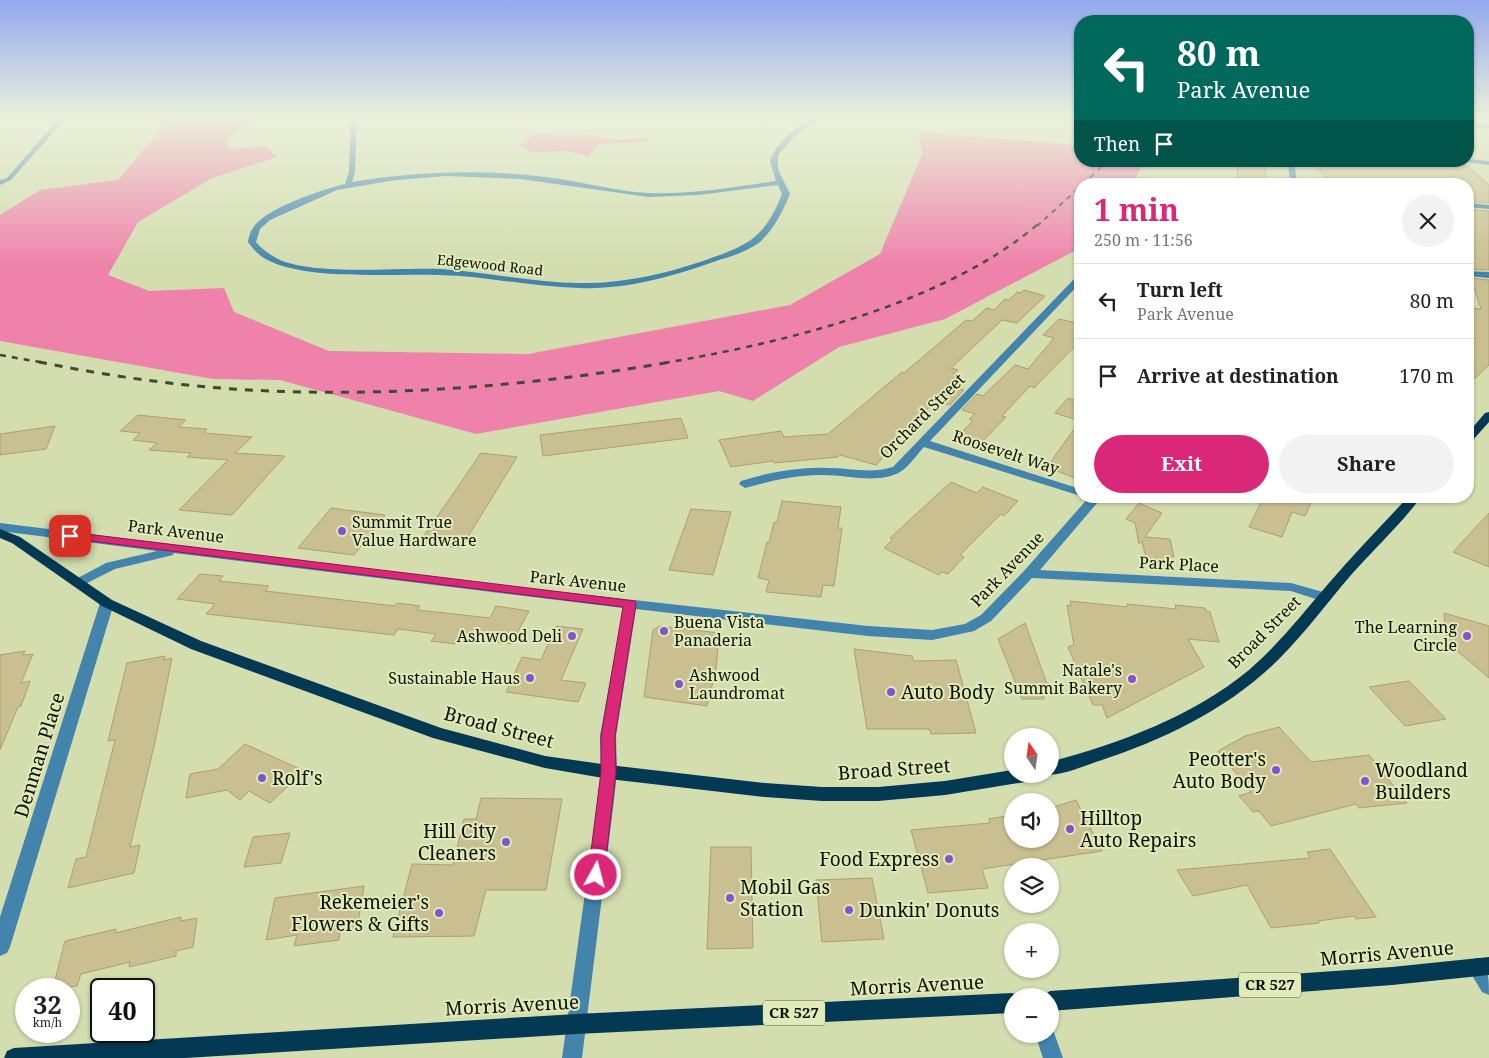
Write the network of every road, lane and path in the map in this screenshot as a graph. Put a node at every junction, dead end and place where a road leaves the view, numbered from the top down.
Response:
1 (20, 166) edge
2 (352, 166) edge
3 (775, 166) edge
4 (781, 182) junction
5 (0, 183) edge
6 (348, 185) junction
7 (1474, 205) edge
8 (1489, 206) edge
9 (1474, 274) edge
10 (1489, 275) edge
11 (1074, 284) edge
12 (1489, 415) edge
13 (1474, 432) edge
14 (923, 442) junction
15 (745, 484) dead end
16 (1074, 491) edge
17 (1090, 503) edge
18 (1410, 503) edge
19 (0, 527) edge
20 (0, 533) edge
21 (183, 550) junction
22 (1029, 574) junction
23 (79, 583) junction
24 (1325, 597) junction
25 (107, 603) junction
26 (630, 604) junction
27 (1059, 767) edge
28 (609, 772) junction
29 (1004, 778) edge
30 (0, 947) edge
31 (1483, 967) edge
32 (1489, 985) edge
33 (1059, 1000) edge
34 (1004, 1003) edge
35 (576, 1024) junction
36 (1049, 1043) edge
37 (14, 1058) edge
38 (572, 1058) edge
39 (1053, 1058) edge

1 - 5 street
2 - 6 street
3 - 4 street, Edgewood Road
4 - 6 street
4 - 6 street, Edgewood Road
7 - 8 street
9 - 10 street
11 - 14 street, Orchard Street
12 - 13 main road
14 - 15 street, Orchard Street
14 - 16 street, Roosevelt Way
17 - 22 street, Park Avenue
18 - 24 main road, Broad Street
19 - 21 street, Park Avenue
20 - 23 main road, Broad Street
21 - 23 street
21 - 26 street, Park Avenue
22 - 24 street, Park Place
22 - 26 street, Park Avenue
23 - 25 main road, Broad Street
24 - 27 main road, Broad Street
25 - 28 main road, Broad Street
25 - 30 street, Denman Place
26 - 28 street
28 - 29 main road, Broad Street
28 - 35 street
31 - 32 street
31 - 33 main road, Morris Avenue / CR 527
34 - 35 main road, Morris Avenue / CR 527
35 - 37 main road, Morris Avenue / CR 527
35 - 38 street
36 - 39 street

